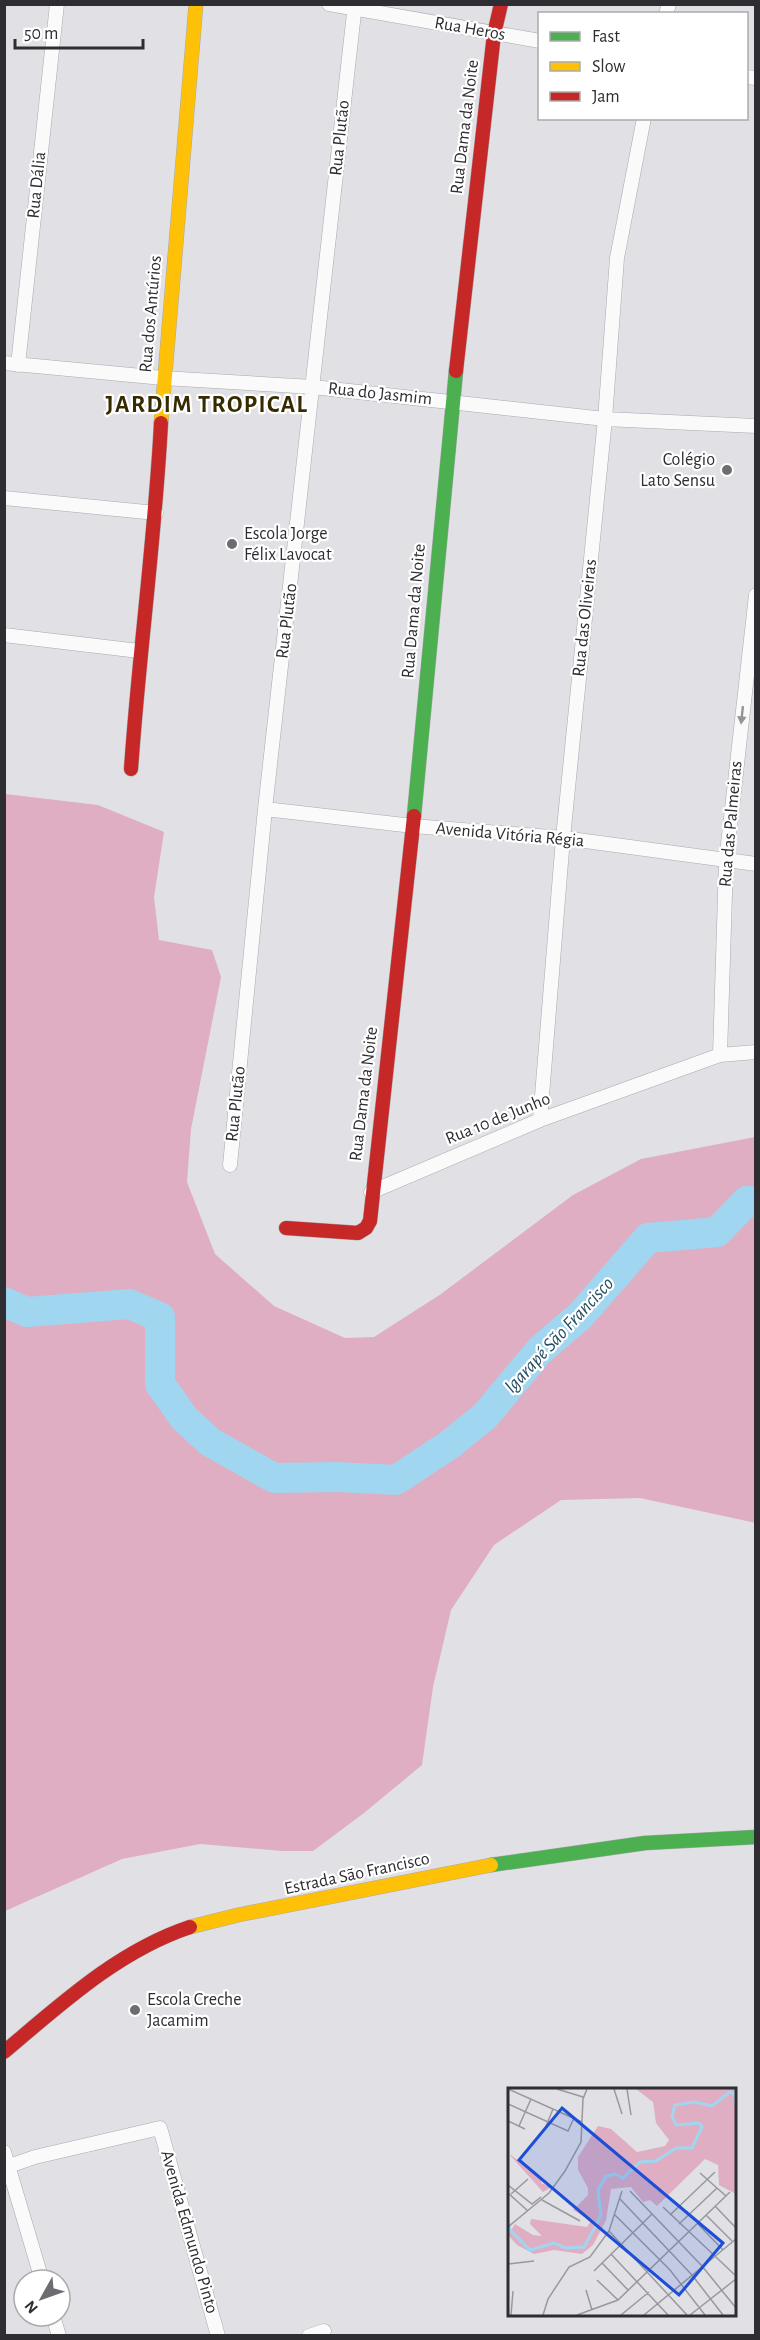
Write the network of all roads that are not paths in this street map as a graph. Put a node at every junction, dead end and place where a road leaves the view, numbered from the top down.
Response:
1 (57, 4) edge
2 (196, 4) edge
3 (329, 4) edge
4 (501, 4) edge
5 (355, 7) edge
6 (494, 34) junction
7 (538, 41) edge
8 (644, 120) edge
9 (11, 364) edge
10 (163, 378) junction
11 (313, 387) junction
12 (452, 402) junction
13 (604, 419) junction
14 (756, 426) edge
15 (4, 498) edge
16 (156, 513) junction
17 (756, 595) edge
18 (4, 635) edge
19 (139, 651) junction
20 (131, 769) dead end
21 (265, 808) junction
22 (413, 826) junction
23 (563, 838) junction
24 (726, 862) junction
25 (756, 864) edge
26 (756, 1052) edge
27 (720, 1055) junction
28 (540, 1120) junction
29 (230, 1166) dead end
30 (371, 1192) junction
31 (286, 1228) dead end
32 (756, 1837) edge
33 (4, 2052) edge
34 (4, 2152) edge
35 (9, 2166) junction
36 (39, 2268) edge
37 (324, 2331) dead end
38 (218, 2336) edge
39 (309, 2336) edge

1 - 9 street, Rua Dália
2 - 10 street, Rua dos Antúrios
3 - 5 street, Rua Heros
4 - 6 street, Rua Dama da Noite
5 - 6 street, Rua Heros
5 - 11 street, Rua Plutão
6 - 7 street, Rua Heros
6 - 12 street, Rua Dama da Noite
8 - 13 street, Rua das Oliveiras
9 - 10 street, Rua do Jasmim
10 - 11 street, Rua do Jasmim
10 - 16 street, Rua dos Antúrios
11 - 12 street, Rua do Jasmim
11 - 21 street, Rua Plutão
12 - 13 street, Rua do Jasmim
12 - 22 street, Rua Dama da Noite
13 - 14 street, Rua do Jasmim
13 - 23 street, Rua das Oliveiras
15 - 16 street
16 - 19 street, Rua dos Antúrios
17 -> 24 street, Rua das Palmeiras
18 - 19 street
19 - 20 street, Rua dos Antúrios
21 - 22 street, Avenida Vitória Régia
21 - 29 street, Rua Plutão
22 - 23 street, Avenida Vitória Régia
22 - 30 street, Rua Dama da Noite
23 - 24 street, Avenida Vitória Régia
23 - 28 street, Rua das Oliveiras
24 - 25 street, Avenida Vitória Régia
24 - 27 street, Rua das Palmeiras
26 - 27 street, Rua 10 de Junho
27 - 28 street, Rua 10 de Junho
28 - 30 street, Rua 10 de Junho
30 - 31 street
32 - 33 street, Estrada São Francisco
34 - 35 street
35 - 36 street
35 - 38 street, Avenida Edmundo Pinto
37 - 39 street

